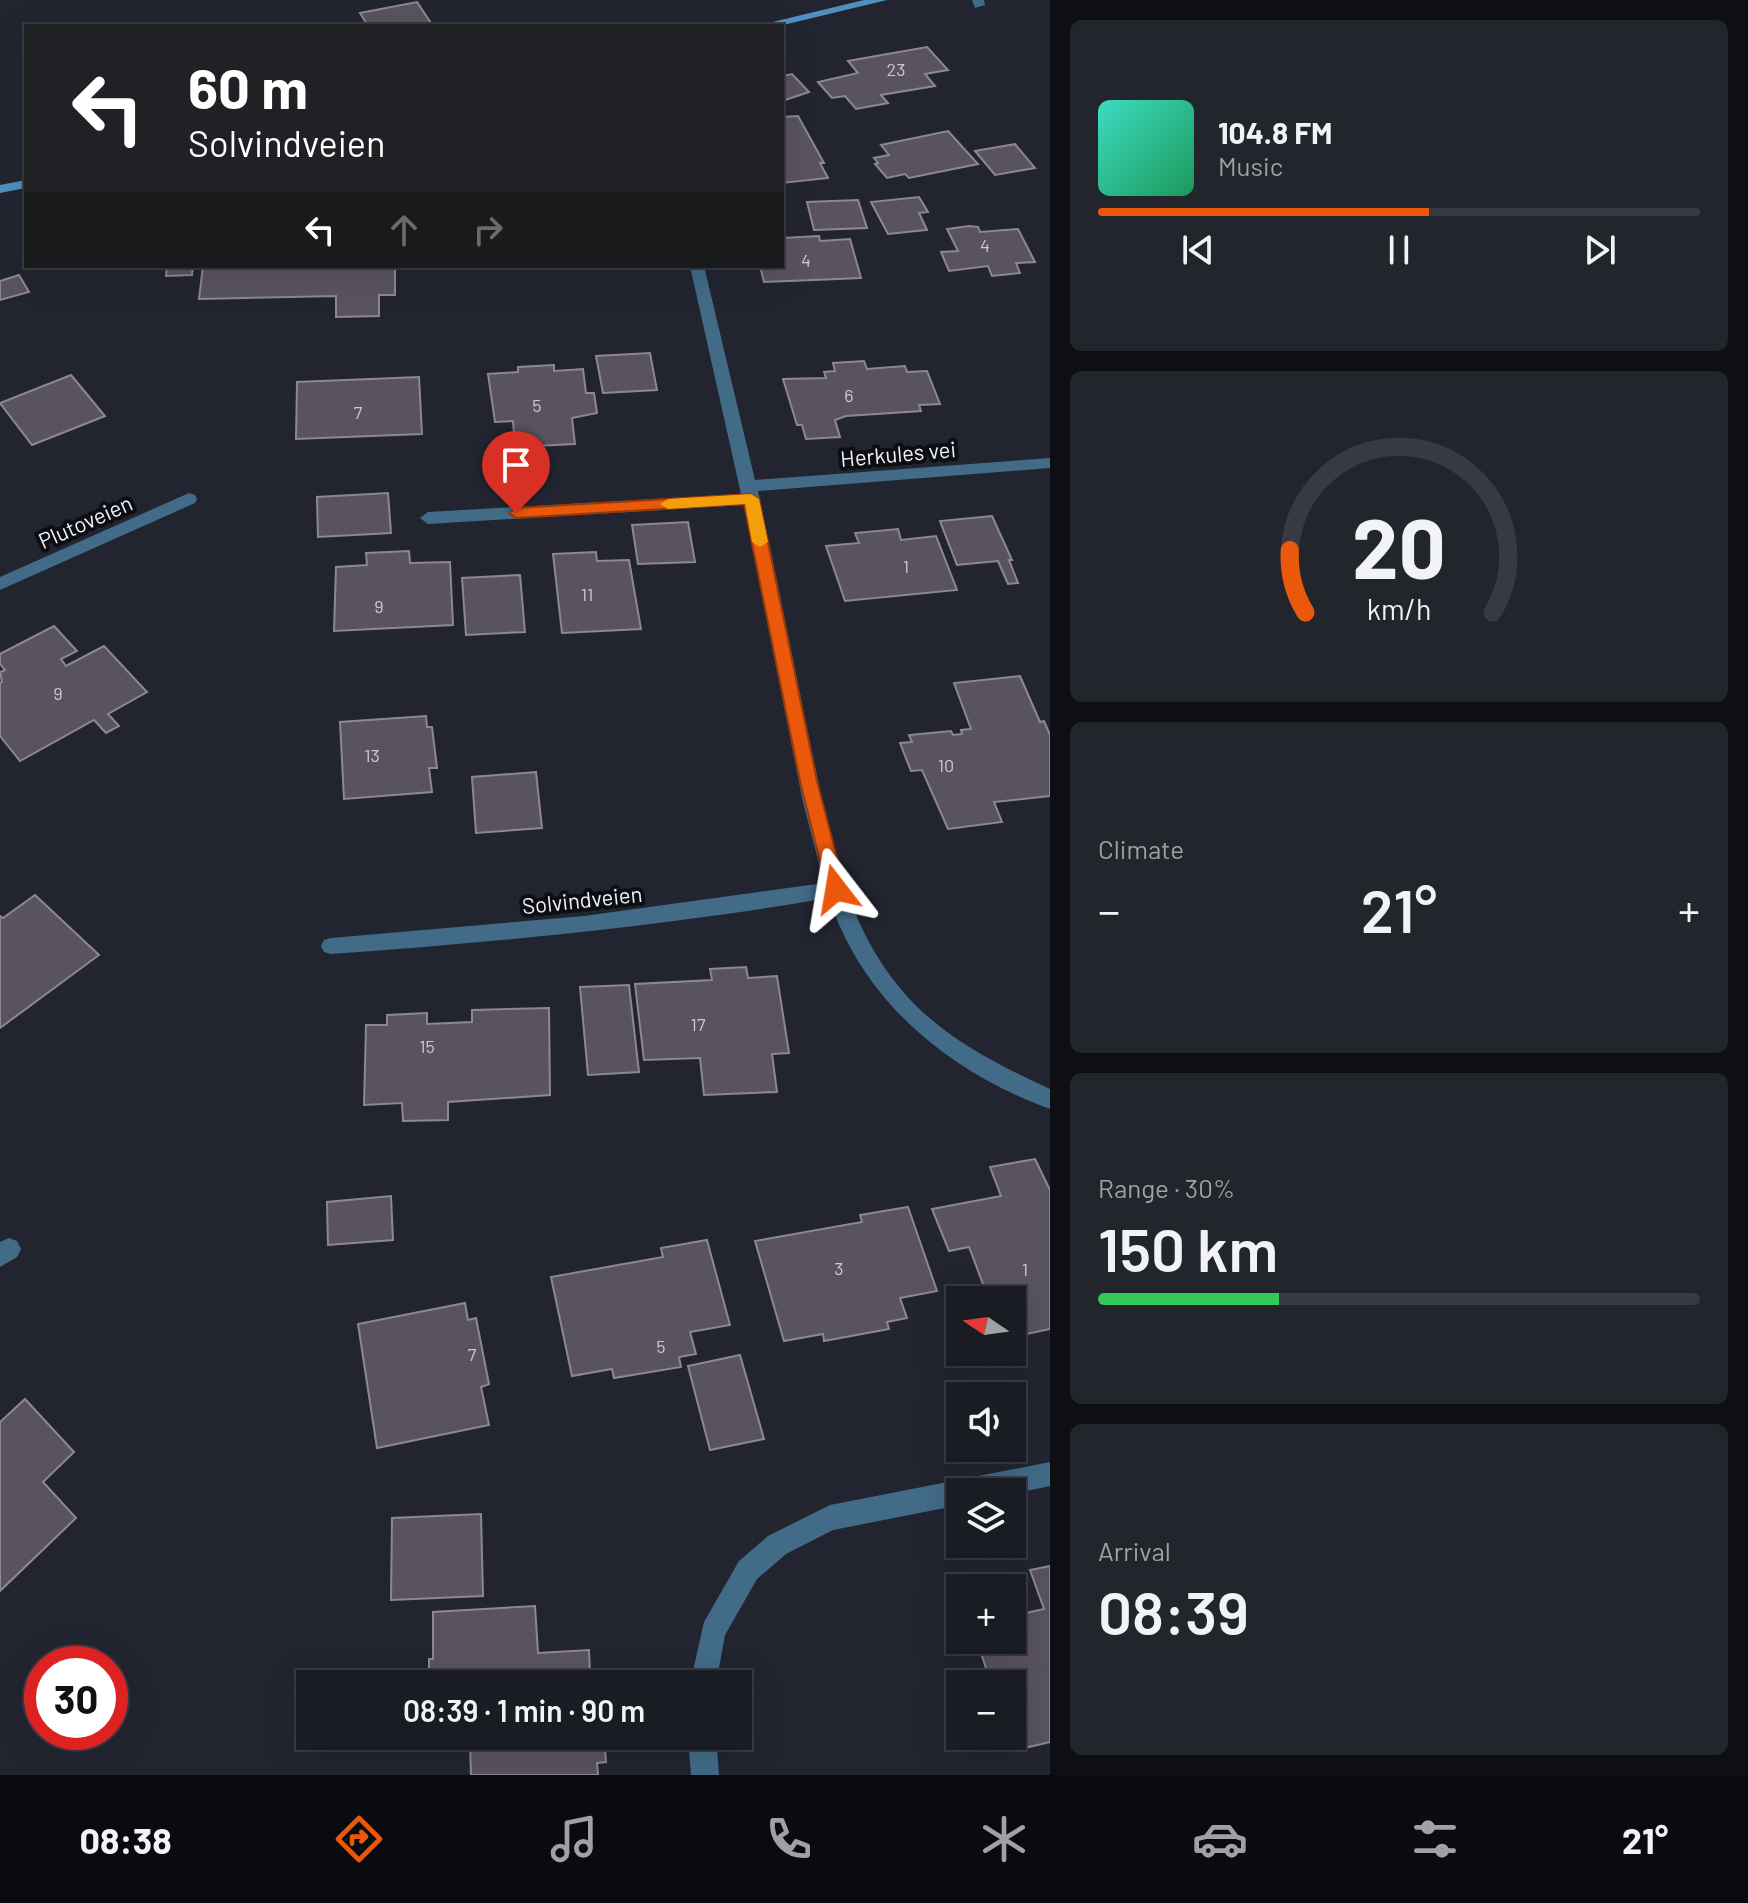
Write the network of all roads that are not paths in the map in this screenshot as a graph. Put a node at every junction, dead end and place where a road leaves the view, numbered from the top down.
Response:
1 (881, 0) edge
2 (771, 24) edge
3 (24, 184) edge
4 (0, 189) edge
5 (697, 268) edge
6 (1050, 463) edge
7 (750, 492) junction
8 (189, 499) dead end
9 (428, 518) dead end
10 (0, 584) edge
11 (836, 889) junction
12 (331, 946) dead end
13 (1050, 1099) edge
14 (1050, 1474) edge
15 (706, 1670) edge
16 (703, 1750) edge
17 (705, 1775) edge

1 - 2 main road
3 - 4 main road
5 - 7 street
6 - 7 street, Herkules vei
7 - 9 street
7 - 11 street
8 - 10 street, Plutoveien
11 - 12 street, Solvindveien
11 - 13 street
14 - 15 street
16 - 17 street

